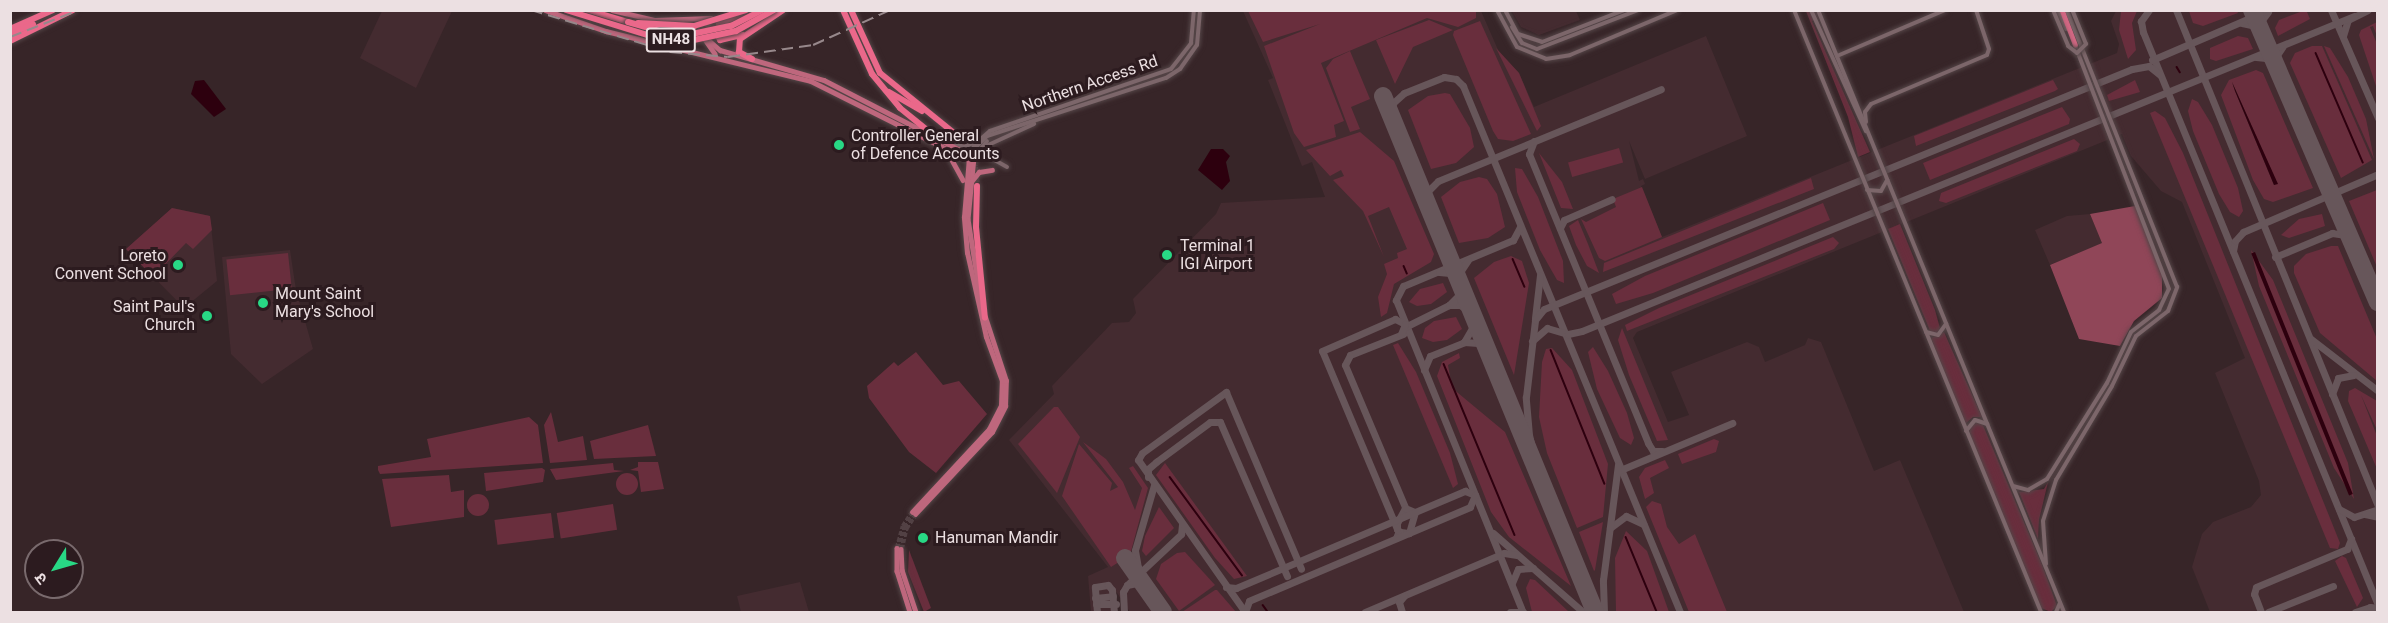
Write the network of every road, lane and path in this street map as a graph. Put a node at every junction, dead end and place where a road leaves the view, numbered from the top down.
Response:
1 (53, 10) edge
2 (64, 10) edge
3 (73, 10) edge
4 (545, 10) edge
5 (566, 10) edge
6 (588, 10) edge
7 (612, 10) edge
8 (734, 10) edge
9 (746, 10) edge
10 (752, 10) edge
11 (762, 10) edge
12 (774, 10) edge
13 (783, 10) edge
14 (843, 10) edge
15 (851, 10) edge
16 (1194, 10) edge
17 (1200, 10) edge
18 (1497, 10) edge
19 (1505, 10) edge
20 (1624, 10) edge
21 (1638, 10) edge
22 (1677, 10) edge
23 (1794, 10) edge
24 (1811, 10) edge
25 (1818, 10) edge
26 (1946, 10) edge
27 (1976, 10) edge
28 (2072, 10) edge
29 (2060, 11) edge
30 (640, 17) junction
31 (711, 18) junction
32 (688, 21) junction
33 (628, 22) junction
34 (723, 23) junction
35 (1512, 27) junction
36 (10, 29) edge
37 (750, 30) junction
38 (704, 33) junction
39 (10, 34) edge
40 (635, 38) junction
41 (10, 41) edge
42 (2074, 45) joint
43 (690, 50) junction
44 (724, 55) junction
45 (1837, 56) junction
46 (752, 59) junction
47 (1158, 78) junction
48 (880, 83) junction
49 (939, 120) junction
50 (1037, 121) junction
51 (990, 131) junction
52 (935, 135) junction
53 (1871, 140) junction
54 (964, 141) tunnel mouth
55 (940, 146) junction
56 (971, 159) junction
57 (1006, 167) dead end
58 (992, 170) dead end
59 (1887, 179) junction
60 (967, 186) junction
61 (977, 186) tunnel mouth
62 (1864, 187) junction
63 (986, 318) junction
64 (1945, 320) junction
65 (1924, 329) junction
66 (1988, 426) junction
67 (1967, 434) junction
68 (2011, 484) junction
69 (2049, 576) junction
70 (2059, 600) junction
71 (2040, 611) edge
72 (910, 612) edge
73 (916, 612) edge
74 (2056, 612) edge
75 (2064, 612) edge

1 - 36 highway
2 - 39 highway
3 - 41 highway
4 - 40 main road
5 - 12 highway, NH48, bridge
6 - 33 highway, NH48
7 - 30 main road
8 - 31 main road
9 - 33 highway, bridge
10 - 34 highway
11 - 33 highway, NH48, bridge
13 - 37 highway
14 - 48 highway
15 - 49 highway
16 - 47 main road, Northern Access Rd
17 - 47 main road, Northern Access Rd
18 - 22 main road
19 - 35 main road
20 - 35 main road
21 - 35 main road
23 - 62 main road
24 - 53 main road
25 - 45 main road
26 - 45 main road
27 - 53 main road
28 - 29 main road, bridge
29 - 42 highway
29 - 69 main road
30 - 32 main road
30 - 40 main road
31 - 32 main road
31 - 38 main road
32 - 43 main road
34 - 37 highway
34 - 38 highway
37 - 46 highway
38 - 44 main road
40 - 43 main road
42 - 68 main road
43 - 44 main road
44 - 46 main road
44 - 55 main road
45 - 53 main road
46 - 52 main road
47 - 50 main road, Northern Access Rd
47 - 51 main road, Northern Access Rd
48 - 49 highway
48 - 52 highway
49 - 54 highway
50 - 56 main road, Northern Access Rd
50 - 57 main road
51 - 52 main road
51 - 56 main road, Northern Access Rd
52 - 56 main road
53 - 59 main road
55 - 56 main road
55 - 60 main road
56 - 60 main road
58 - 60 main road
59 - 62 main road
59 - 64 main road
60 - 63 main road
60 - 63 main road
61 - 63 highway
62 - 65 main road
64 - 65 main road
64 - 66 main road
65 - 67 main road
66 - 67 main road
66 - 68 main road
67 - 71 main road
68 - 69 main road
69 - 70 main road
70 - 74 main road
70 - 75 main road
72 - 73 main road

